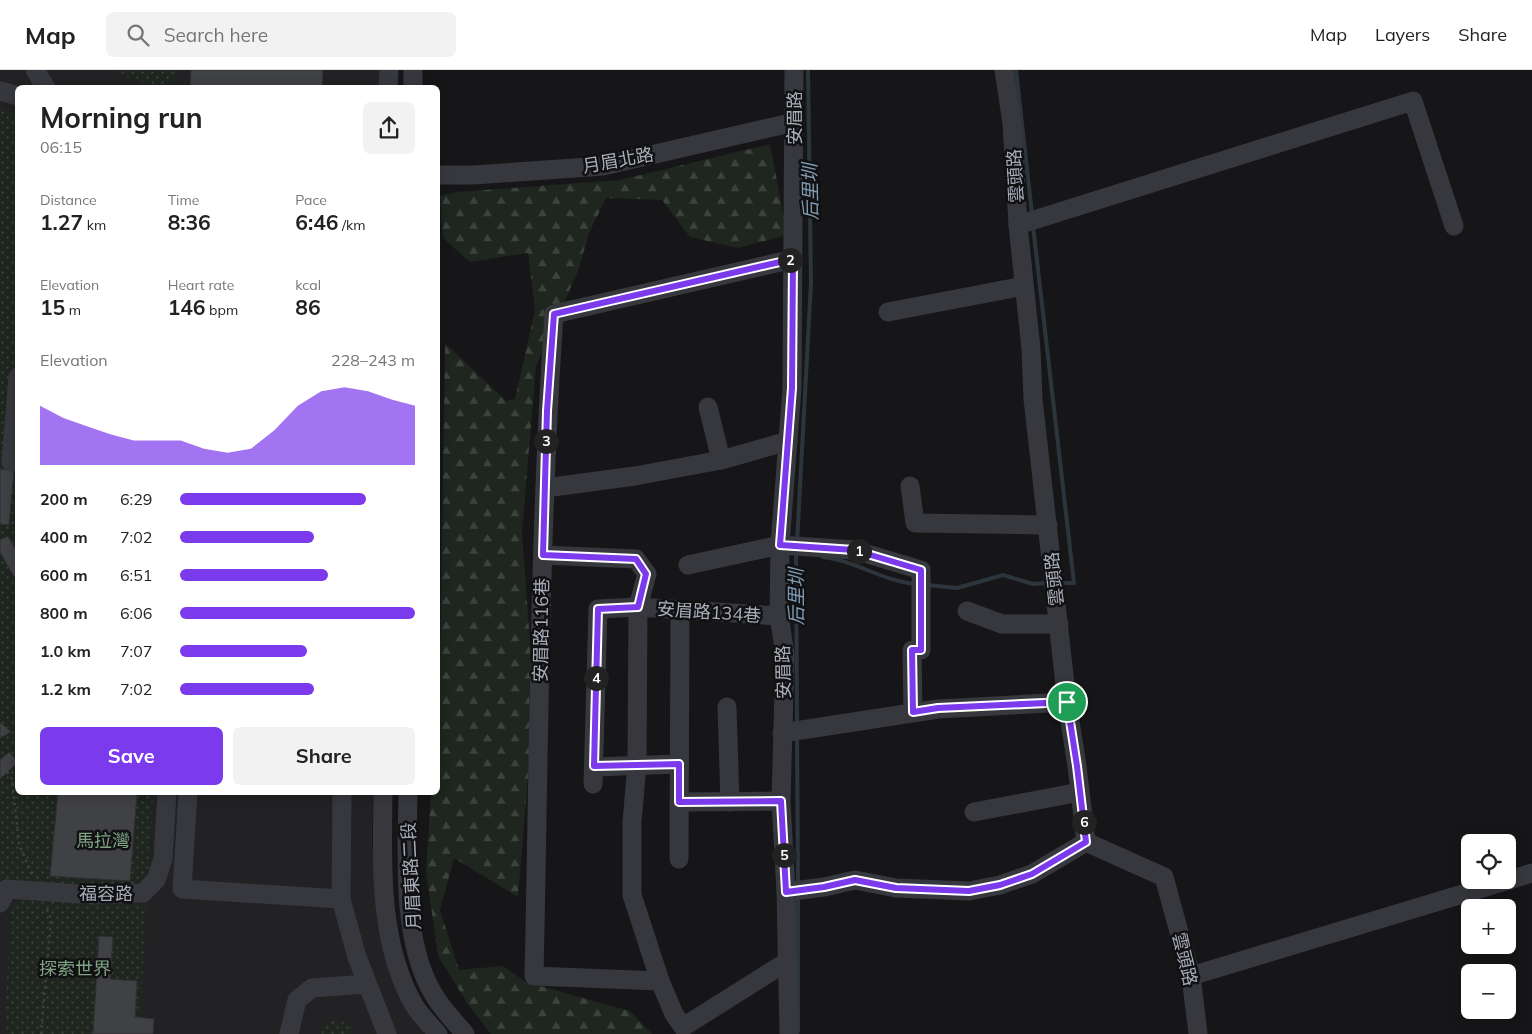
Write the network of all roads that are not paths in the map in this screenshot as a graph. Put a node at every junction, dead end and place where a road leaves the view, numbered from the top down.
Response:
1 (34, 70) edge
2 (389, 70) edge
3 (413, 70) edge
4 (794, 70) edge
5 (1004, 70) edge
6 (44, 85) edge
7 (388, 85) edge
8 (413, 85) edge
9 (0, 91) edge
10 (15, 95) edge
11 (796, 122) junction
12 (440, 174) edge
13 (1018, 225) junction
14 (1454, 226) dead end
15 (793, 259) junction
16 (1024, 286) junction
17 (888, 312) dead end
18 (708, 407) dead end
19 (15, 413) edge
20 (788, 441) junction
21 (721, 460) junction
22 (11, 462) dead end
23 (910, 486) dead end
24 (545, 488) junction
25 (1048, 525) junction
26 (780, 545) junction
27 (543, 555) junction
28 (688, 565) dead end
29 (638, 607) junction
30 (680, 609) junction
31 (966, 611) dead end
32 (780, 616) junction
33 (1059, 624) junction
34 (1067, 702) junction
35 (727, 707) dead end
36 (913, 712) junction
37 (782, 733) junction
38 (637, 764) junction
39 (679, 764) junction
40 (1080, 792) junction
41 (167, 795) edge
42 (188, 795) edge
43 (342, 795) edge
44 (383, 795) edge
45 (408, 795) edge
46 (781, 801) junction
47 (679, 802) junction
48 (730, 802) junction
49 (974, 812) dead end
50 (1086, 842) junction
51 (679, 859) dead end
52 (1532, 873) edge
53 (786, 892) junction
54 (341, 899) junction
55 (0, 903) edge
56 (788, 962) junction
57 (1191, 976) junction
58 (660, 981) junction
59 (368, 984) junction
60 (289, 1034) edge
61 (388, 1034) edge
62 (438, 1034) edge
63 (465, 1034) edge
64 (789, 1034) edge
65 (1198, 1034) edge

1 - 6 street
2 - 7 street
3 - 8 street
4 - 11 street, 安眉路
5 - 13 street, 雲頭路
9 - 10 street
11 - 12 street, 月眉北路
11 - 15 street, 安眉路
13 - 14 street
13 - 16 street, 雲頭路
15 - 20 street, 安眉路
15 - 24 street, 安眉路116巷
16 - 17 street
16 - 25 street, 雲頭路
18 - 21 street
19 - 22 street
20 - 21 street
20 - 26 street, 安眉路
21 - 24 street
23 - 25 street
24 - 27 street, 安眉路116巷
25 - 33 street, 雲頭路
26 - 28 street
26 - 32 street, 安眉路
26 - 36 street
27 - 29 street
27 - 58 street, 安眉路116巷
29 - 30 street, 安眉路134巷
29 - 38 street
29 - 38 street, 安眉路134巷
30 - 32 street, 安眉路134巷
30 - 39 street
31 - 33 street
32 - 37 street, 安眉路
33 - 34 street, 雲頭路
34 - 36 street
34 - 40 street, 雲頭路
35 - 48 street
36 - 37 street
37 - 46 street, 安眉路
38 - 39 street
38 - 58 street
39 - 47 street
40 - 49 street
40 - 50 street, 雲頭路
41 - 55 street, 福容路
42 - 54 street
43 - 54 street
44 - 62 street, 月眉東路二段
45 - 63 street, 月眉東路二段
46 - 48 street
46 - 53 street, 安眉路
47 - 48 street
47 - 51 street
50 - 53 street
50 - 57 street, 雲頭路
52 - 57 street
53 - 56 street, 安眉路
54 - 59 street
56 - 58 street
56 - 64 street, 安眉路
57 - 65 street, 雲頭路
59 - 60 street
59 - 61 street

